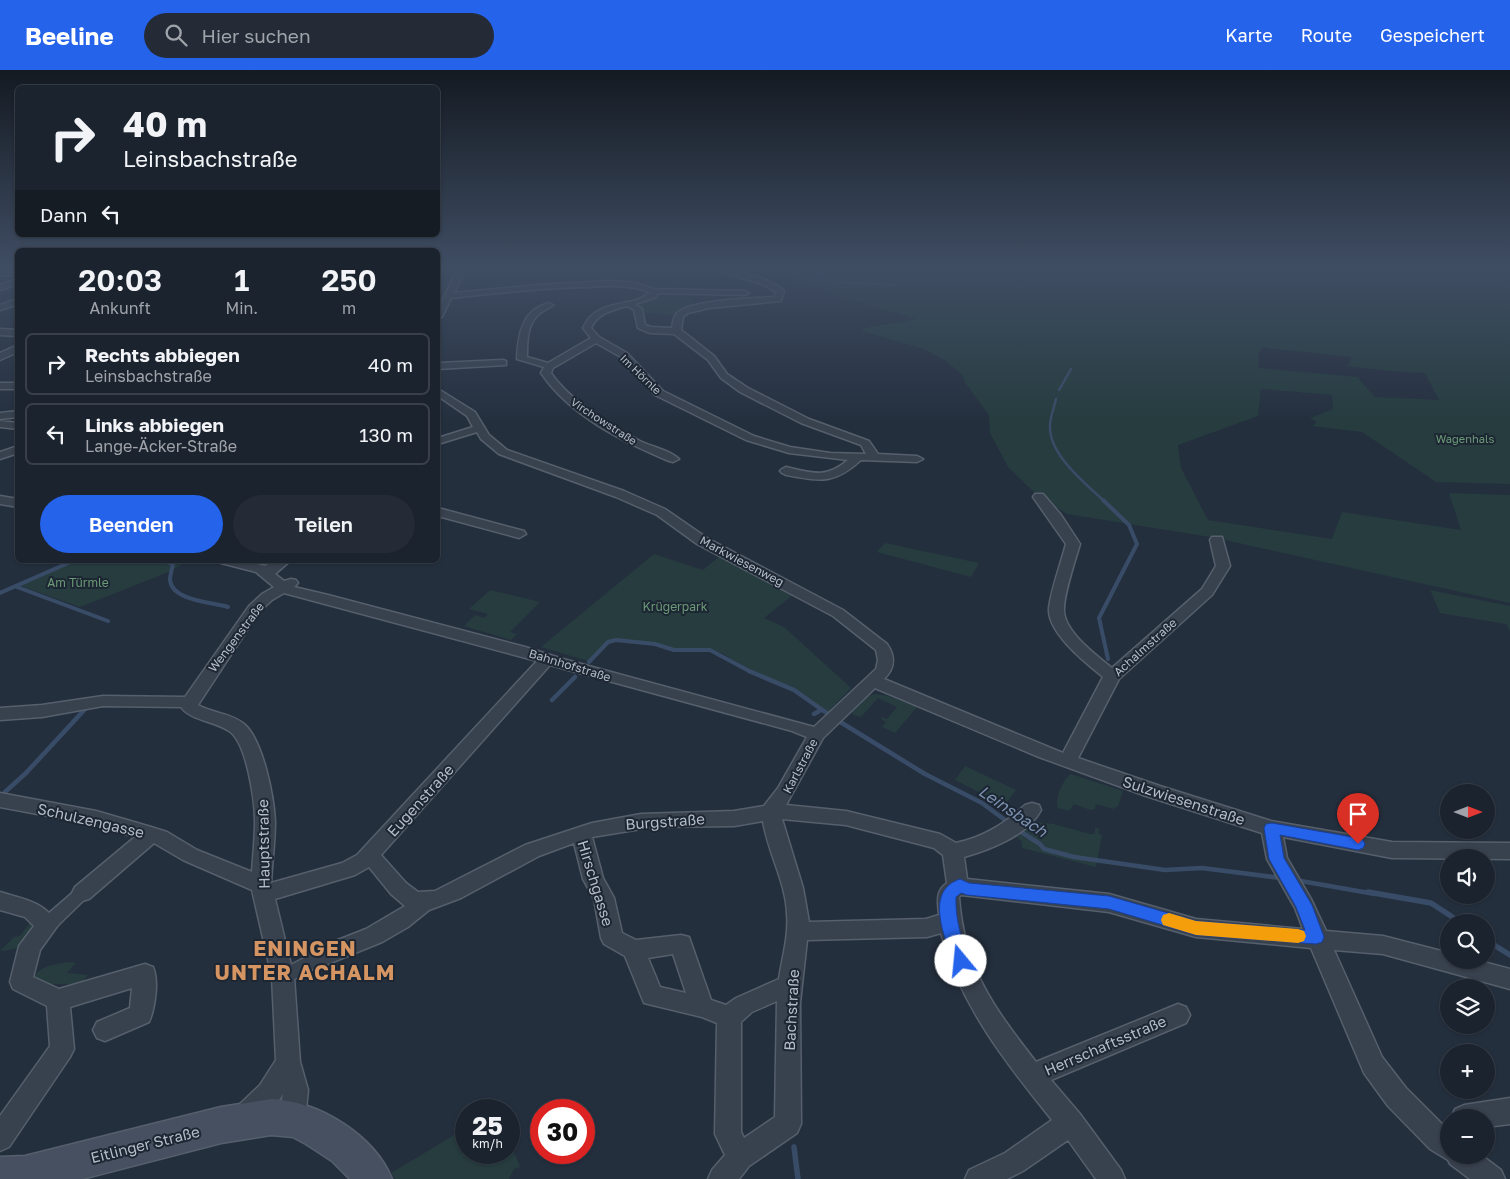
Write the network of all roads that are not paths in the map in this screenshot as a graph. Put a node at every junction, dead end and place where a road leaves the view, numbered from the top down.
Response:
1 (529, 318) edge
2 (592, 318) edge
3 (640, 318) edge
4 (678, 318) edge
5 (676, 331) junction
6 (0, 332) edge
7 (15, 333) edge
8 (596, 339) junction
9 (15, 349) edge
10 (1, 356) edge
11 (15, 356) edge
12 (503, 363) dead end
13 (440, 366) edge
14 (549, 366) junction
15 (0, 386) edge
16 (15, 386) edge
17 (440, 393) edge
18 (15, 414) edge
19 (0, 416) edge
20 (0, 424) edge
21 (15, 426) edge
22 (480, 428) junction
23 (440, 440) edge
24 (15, 450) edge
25 (0, 456) edge
26 (859, 456) junction
27 (873, 456) junction
28 (917, 458) dead end
29 (673, 459) dead end
30 (786, 471) dead end
31 (1039, 497) dead end
32 (0, 500) edge
33 (15, 502) edge
34 (440, 513) edge
35 (519, 534) dead end
36 (1217, 540) dead end
37 (240, 563) edge
38 (276, 563) edge
39 (264, 568) edge
40 (288, 585) junction
41 (547, 659) junction
42 (1112, 676) junction
43 (873, 681) junction
44 (190, 702) junction
45 (0, 714) edge
46 (817, 734) junction
47 (1068, 761) junction
48 (0, 800) edge
49 (1032, 810) dead end
50 (771, 811) junction
51 (1272, 828) junction
52 (581, 833) junction
53 (151, 834) junction
54 (953, 851) junction
55 (1510, 851) edge
56 (368, 857) junction
57 (960, 885) junction
58 (262, 889) junction
59 (82, 894) joint
60 (0, 901) edge
61 (423, 902) junction
62 (949, 923) junction
63 (47, 925) junction
64 (798, 931) junction
65 (1316, 937) junction
66 (634, 950) junction
67 (318, 958) joint
68 (283, 977) junction
69 (1510, 979) edge
70 (790, 985) junction
71 (58, 1000) junction
72 (702, 1006) junction
73 (1178, 1015) dead end
74 (729, 1017) junction
75 (105, 1030) dead end
76 (288, 1062) junction
77 (1032, 1076) junction
78 (1510, 1111) edge
79 (1495, 1113) edge
80 (292, 1119) junction
81 (240, 1120) junction
82 (1071, 1123) junction
83 (1440, 1136) edge
84 (0, 1138) edge
85 (740, 1157) junction
86 (1474, 1164) edge
87 (0, 1176) edge
88 (373, 1179) edge
89 (721, 1179) edge
90 (978, 1179) edge
91 (1112, 1179) edge
92 (1492, 1179) edge

1 - 14 street
2 - 8 street
3 - 5 street
4 - 5 street
5 - 27 street
6 - 7 street
8 - 14 street
8 - 26 street, Im Hörnle
9 - 10 street
10 - 11 street
12 - 13 street
14 - 29 street, Virchowstraße
15 - 16 street
17 - 22 street, Markwiesenweg
18 - 19 street
20 - 21 street
22 - 23 street
22 - 43 street, Markwiesenweg
24 - 25 street
26 - 27 street, Im Hörnle
26 - 30 street
27 - 28 street, Im Hörnle
31 - 42 street
32 - 33 street
34 - 35 street
36 - 42 street, Achalmstraße
37 - 39 street
38 - 39 street
39 - 40 street, Bahnhofstraße
40 - 41 street, Bahnhofstraße
40 - 44 street, Wengenstraße
41 - 46 street, Bahnhofstraße
41 - 56 street, Eugenstraße
42 - 47 street, Achalmstraße
43 - 46 street, Karlstraße
43 - 47 street, Sulzwiesenstraße
44 - 45 street
44 - 58 street, Hauptstraße
46 - 50 street, Karlstraße
47 - 51 street, Sulzwiesenstraße
48 - 53 street, Schulzengasse
49 - 54 street
50 - 52 street, Burgstraße
50 - 54 street, Burgstraße
50 - 64 street, Bachstraße
51 - 55 street, Sulzwiesenstraße
51 - 65 street
52 - 61 street, Burgstraße
52 - 66 street, Hirschgasse
53 - 58 street, Schulzengasse
53 - 59 street
54 - 57 street
56 - 58 street, Eugenstraße
56 - 61 street
57 - 62 street, Herrschaftsstraße
57 - 65 street
58 - 68 street, Hauptstraße
59 - 63 street
60 - 63 street
61 - 67 street
62 - 64 street
62 - 77 street, Herrschaftsstraße
63 - 71 street
64 - 70 street, Bachstraße
65 - 69 street
65 - 83 street
66 - 72 street
66 - 72 street
67 - 68 street
68 - 76 street, Hauptstraße
70 - 74 street
70 - 85 street, Bachstraße
71 - 75 street
71 - 84 street
72 - 74 street
73 - 77 street, Herrschaftsstraße
74 - 85 street
76 - 80 street, Hauptstraße
76 - 81 street
77 - 82 street, Herrschaftsstraße
78 - 79 street
80 - 81 main road, Eitlinger Straße
80 - 88 main road
81 - 87 main road, Eitlinger Straße
82 - 90 street
82 - 91 street, Herrschaftsstraße
85 - 89 street
86 - 92 street

